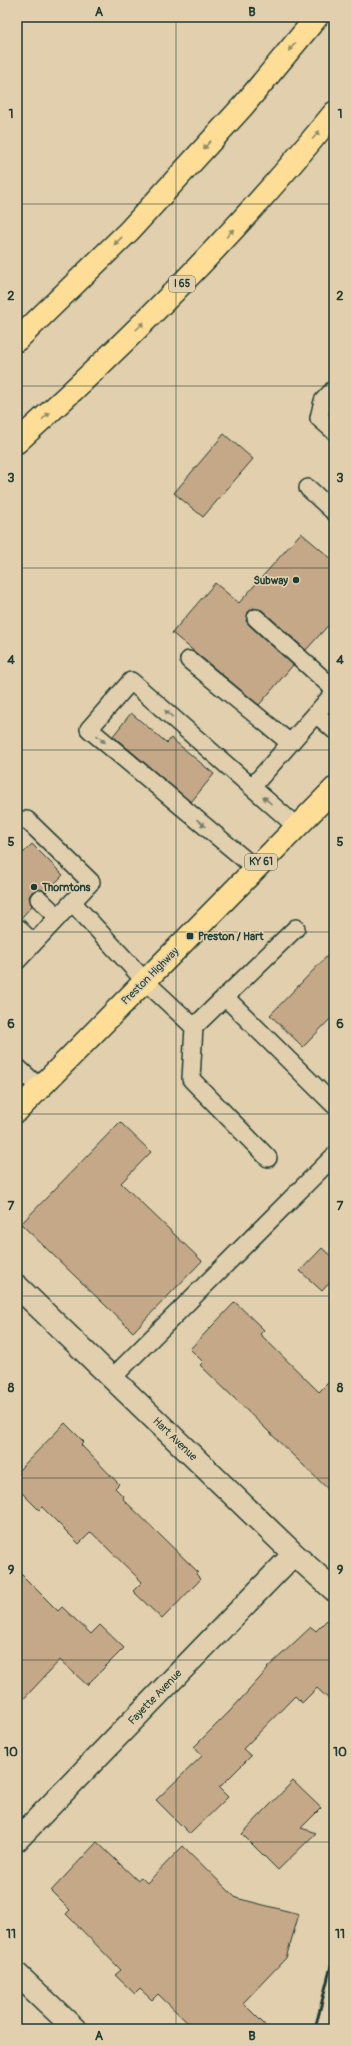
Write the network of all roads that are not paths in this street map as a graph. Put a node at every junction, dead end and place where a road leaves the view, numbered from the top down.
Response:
1 (317, 17) edge
2 (334, 113) edge
3 (17, 340) edge
4 (334, 389) edge
5 (334, 431) edge
6 (17, 442) edge
7 (308, 488) dead end
8 (334, 512) edge
9 (256, 618) dead end
10 (189, 660) dead end
11 (334, 689) edge
12 (334, 693) edge
13 (316, 714) junction
14 (334, 730) edge
15 (290, 743) junction
16 (252, 787) junction
17 (334, 789) edge
18 (17, 820) edge
19 (296, 826) junction
20 (255, 868) junction
21 (39, 899) dead end
22 (72, 902) junction
23 (58, 917) junction
24 (17, 927) edge
25 (296, 928) dead end
26 (33, 943) junction
27 (17, 960) edge
28 (145, 981) junction
29 (225, 997) junction
30 (194, 1027) junction
31 (17, 1066) edge
32 (40, 1088) junction
33 (334, 1105) edge
34 (17, 1111) edge
35 (334, 1156) edge
36 (268, 1158) dead end
37 (17, 1286) edge
38 (112, 1378) junction
39 (294, 1554) junction
40 (334, 1590) edge
41 (17, 1840) edge
42 (17, 1974) edge
43 (75, 2029) edge

1 -> 3 main road
6 -> 2 main road, I 65
4 - 5 lane
7 - 8 lane
9 - 11 lane
10 - 15 lane
12 - 13 lane
13 - 14 lane
13 - 15 lane
15 - 16 lane
19 -> 16 lane
16 -> 20 lane
17 - 19 main road, Preston Highway / KY 61
18 - 22 lane
19 - 20 main road, Preston Highway / KY 61
20 - 28 main road, Preston Highway / KY 61
21 - 23 lane
22 - 23 lane
22 - 28 lane
23 - 26 lane
24 - 26 lane
25 - 29 lane
26 - 27 lane
28 - 30 lane
28 - 32 main road, Preston Highway / KY 61
29 - 30 lane
29 - 33 lane
30 - 36 lane
31 - 32 lane
32 - 34 main road, Preston Highway / KY 61
35 - 38 lane
37 - 38 street, Hart Avenue
38 - 39 street, Hart Avenue
39 - 40 street, Hart Avenue
39 - 41 street, Fayette Avenue
42 - 43 street

